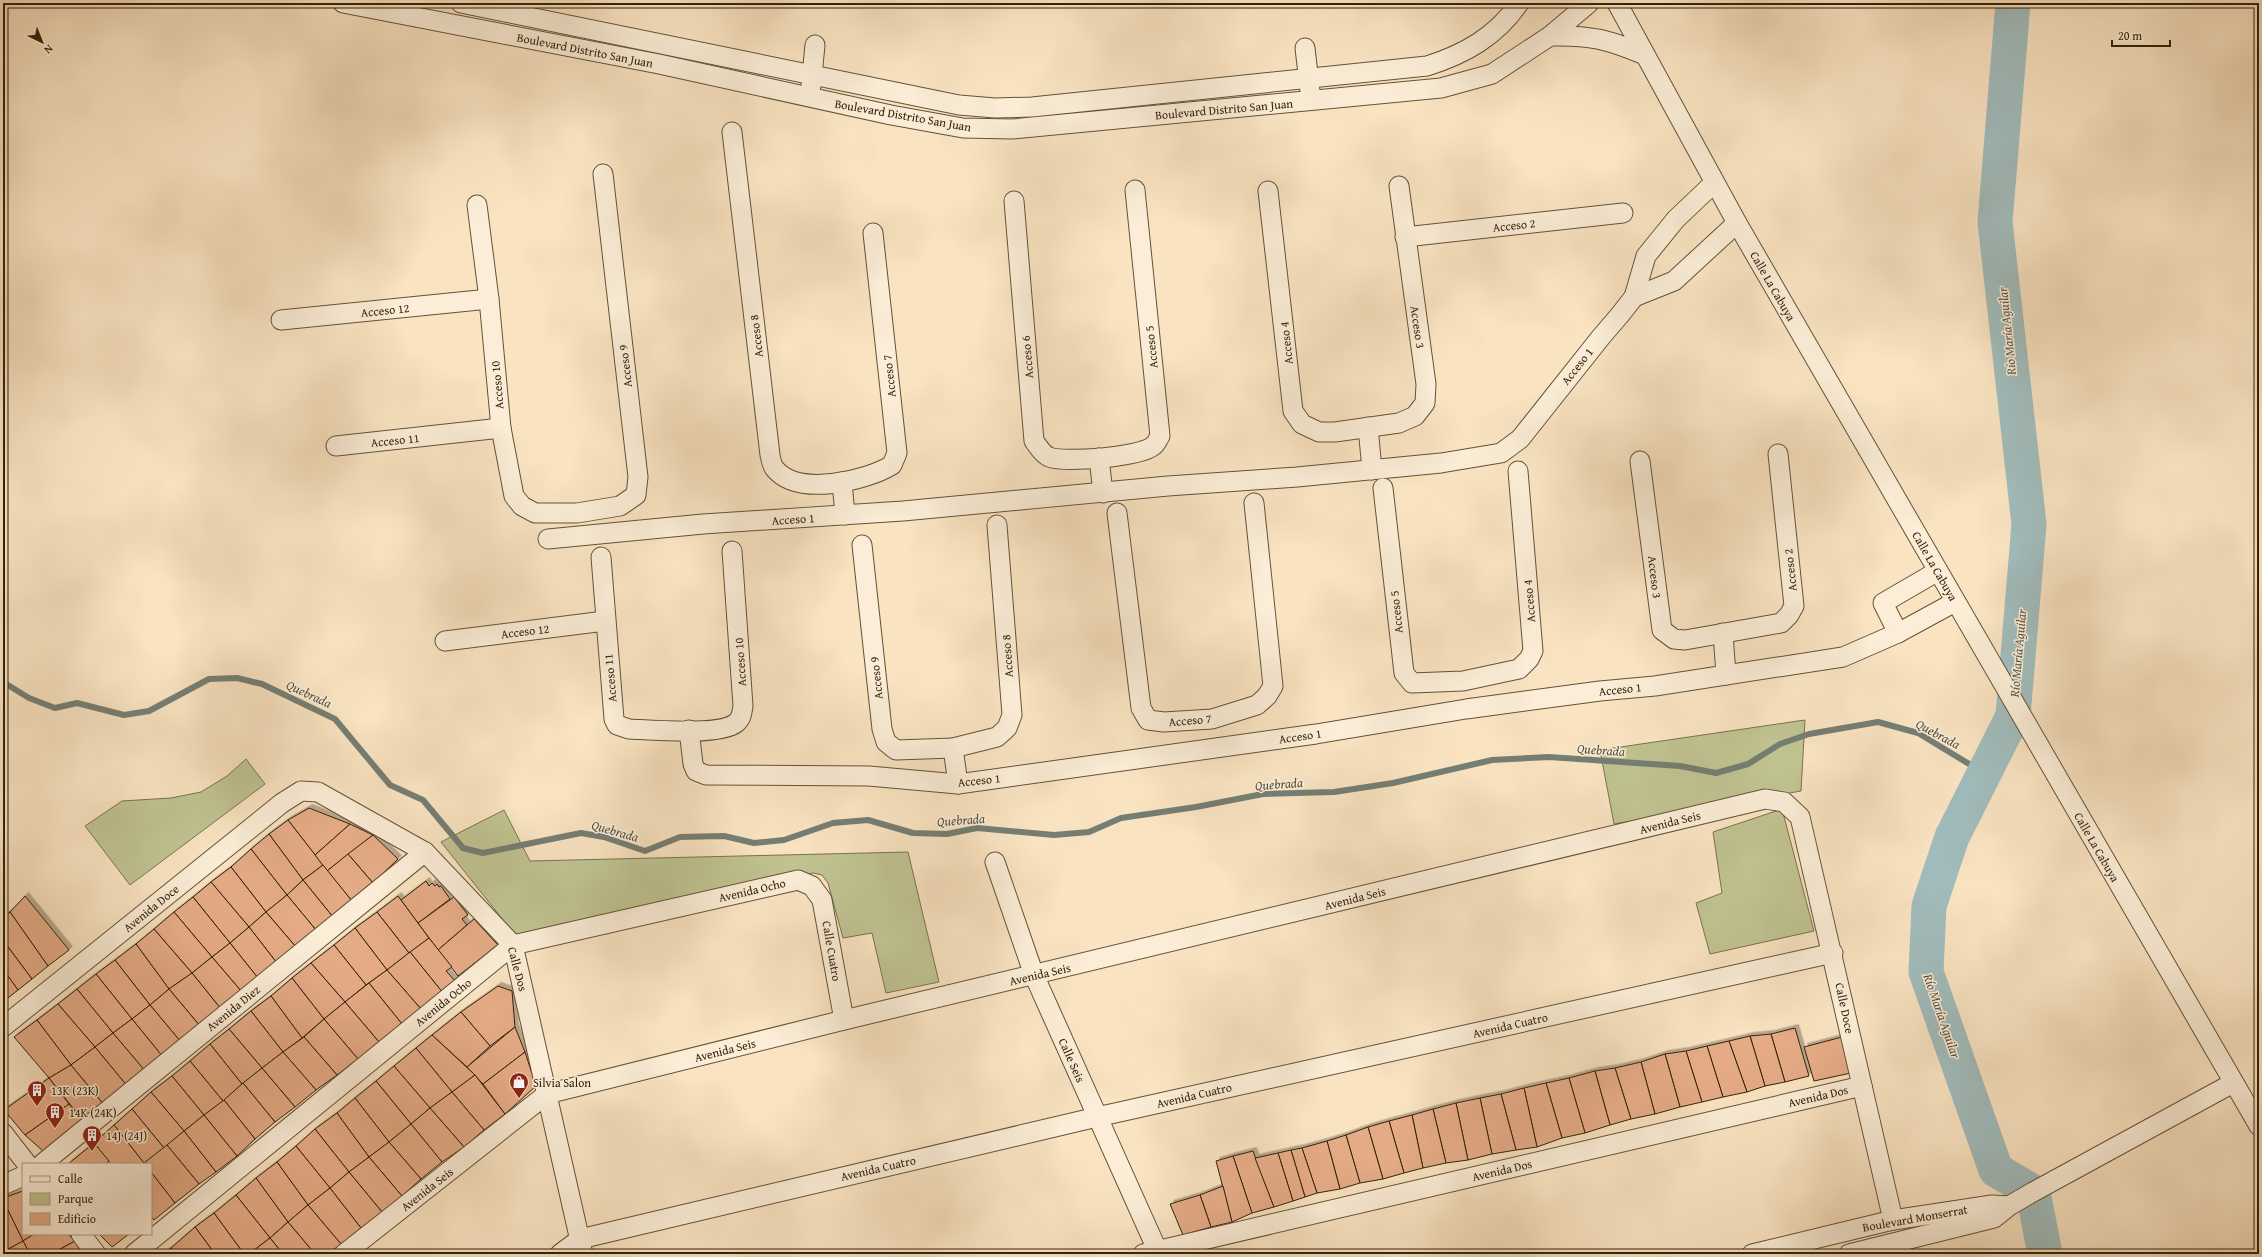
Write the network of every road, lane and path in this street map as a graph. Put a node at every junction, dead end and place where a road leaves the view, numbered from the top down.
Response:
1 (343, 3) edge
2 (461, 3) edge
3 (1519, 3) edge
4 (1589, 3) edge
5 (1617, 3) edge
6 (1550, 36) junction
7 (815, 45) dead end
8 (1305, 48) dead end
9 (1645, 55) junction
10 (812, 74) junction
11 (1308, 79) junction
12 (810, 97) junction
13 (1311, 100) junction
14 (732, 132) dead end
15 (603, 174) dead end
16 (1714, 183) junction
17 (1400, 186) dead end
18 (1135, 190) dead end
19 (1268, 191) dead end
20 (1014, 201) dead end
21 (477, 205) dead end
22 (1624, 213) dead end
23 (1737, 223) junction
24 (873, 233) dead end
25 (1405, 237) junction
26 (1634, 297) junction
27 (489, 299) junction
28 (281, 320) dead end
29 (1368, 427) junction
30 (501, 428) junction
31 (336, 446) dead end
32 (1778, 454) dead end
33 (1100, 458) junction
34 (1640, 461) dead end
35 (1372, 470) junction
36 (1518, 471) dead end
37 (842, 482) junction
38 (1383, 488) dead end
39 (1103, 493) junction
40 (1254, 503) dead end
41 (577, 513) junction
42 (1117, 513) dead end
43 (845, 515) junction
44 (997, 525) dead end
45 (580, 537) junction
46 (548, 539) dead end
47 (862, 544) dead end
48 (732, 551) dead end
49 (601, 557) dead end
50 (1938, 571) junction
51 (1955, 602) junction
52 (606, 621) junction
53 (1723, 633) junction
54 (1898, 634) junction
55 (444, 641) dead end
56 (1726, 675) junction
57 (1463, 681) junction
58 (1466, 710) junction
59 (1212, 719) junction
60 (689, 730) junction
61 (953, 748) junction
62 (1216, 748) junction
63 (958, 784) junction
64 (301, 791) joint
65 (1784, 802) joint
66 (425, 852) junction
67 (995, 862) dead end
68 (812, 886) joint
69 (513, 945) junction
70 (1833, 953) junction
71 (1034, 976) junction
72 (844, 1020) junction
73 (3, 1027) edge
74 (2233, 1083) junction
75 (1862, 1086) junction
76 (547, 1094) junction
77 (1097, 1117) junction
78 (2259, 1126) edge
79 (3, 1133) edge
80 (26, 1163) edge
81 (43, 1163) edge
82 (22, 1176) edge
83 (3, 1185) edge
84 (2009, 1206) junction
85 (1894, 1220) junction
86 (82, 1235) edge
87 (581, 1246) edge
88 (1782, 1250) edge
89 (1153, 1253) edge
90 (96, 1254) edge
91 (134, 1254) edge
92 (344, 1254) edge
93 (560, 1254) edge
94 (1752, 1254) edge
95 (1849, 1254) edge

1 - 12 street, Boulevard Distrito San Juan
2 - 10 street, Boulevard Distrito San Juan
3 - 11 street, Boulevard Distrito San Juan
4 - 6 street, Boulevard Distrito San Juan
5 - 9 street, Calle La Cabuya
6 - 9 street
6 - 13 street, Boulevard Distrito San Juan
7 - 10 street
8 - 11 street
9 - 16 street, Calle La Cabuya
10 - 11 street, Boulevard Distrito San Juan
10 - 12 street
11 - 13 street
12 - 13 street, Boulevard Distrito San Juan
14 - 37 street, Acceso 8
15 - 41 street, Acceso 9
16 - 23 street, Calle La Cabuya
16 - 26 street, Acceso 1
17 - 25 street, Acceso 3
18 - 33 street, Acceso 5
19 - 29 street, Acceso 4
20 - 33 street, Acceso 6
21 - 27 street, Acceso 10
22 - 25 street, Acceso 2
23 - 26 street, Acceso 1
23 - 50 street, Calle La Cabuya
24 - 37 street, Acceso 7
25 - 29 street, Acceso 3
26 - 35 street, Acceso 1
27 - 28 street, Acceso 12
27 - 30 street, Acceso 10
29 - 35 street
30 - 31 street, Acceso 11
30 - 41 street, Acceso 10
32 - 53 street, Acceso 2
33 - 39 street
34 - 53 street, Acceso 3
35 - 39 street, Acceso 1
36 - 57 street, Acceso 4
37 - 43 street
38 - 57 street, Acceso 5
39 - 43 street, Acceso 1
40 - 59 street, Acceso 7
41 - 45 street
42 - 59 street, Acceso 7
43 - 45 street, Acceso 1
44 - 61 street, Acceso 8
45 - 46 street, Acceso 1
47 - 61 street, Acceso 9
48 - 60 street, Acceso 10
49 - 52 street, Acceso 11
50 - 51 street, Calle La Cabuya
50 - 54 street
51 - 54 street, Acceso 1
51 - 74 street, Calle La Cabuya
52 - 55 street, Acceso 12
52 - 60 street, Acceso 11
53 - 56 street
54 - 56 street, Acceso 1
56 - 58 street, Acceso 1
57 - 58 street
58 - 62 street, Acceso 1
59 - 62 street
60 - 63 street, Acceso 1
61 - 63 street
62 - 63 street, Acceso 1
64 - 66 street, Calle Dos
64 - 73 street, Avenida Doce
65 - 70 street, Calle Doce
65 - 71 street, Avenida Seis
66 - 69 street, Calle Dos
66 - 81 street, Avenida Diez
67 - 71 street, Calle Seis
68 - 69 street, Avenida Ocho
68 - 72 street, Calle Cuatro
69 - 76 street, Calle Dos
69 - 91 street, Avenida Ocho
70 - 75 street, Calle Doce
70 - 77 street, Avenida Cuatro
71 - 72 street, Avenida Seis
71 - 77 street, Calle Seis
72 - 76 street, Avenida Seis
74 - 78 street, Calle La Cabuya
74 - 84 street, Boulevard Monserrat
75 - 85 street, Calle Doce
75 - 89 street, Avenida Dos
76 - 87 street, Calle Dos
76 - 92 street, Avenida Seis
77 - 87 street, Avenida Cuatro
77 - 89 street, Calle Seis
79 - 80 street
82 - 83 street
84 - 85 street, Boulevard Monserrat
84 - 95 street, Boulevard Monserrat
85 - 88 street, Boulevard Monserrat
86 - 90 street
87 - 93 street, Avenida Cuatro
88 - 94 street, Boulevard Monserrat

